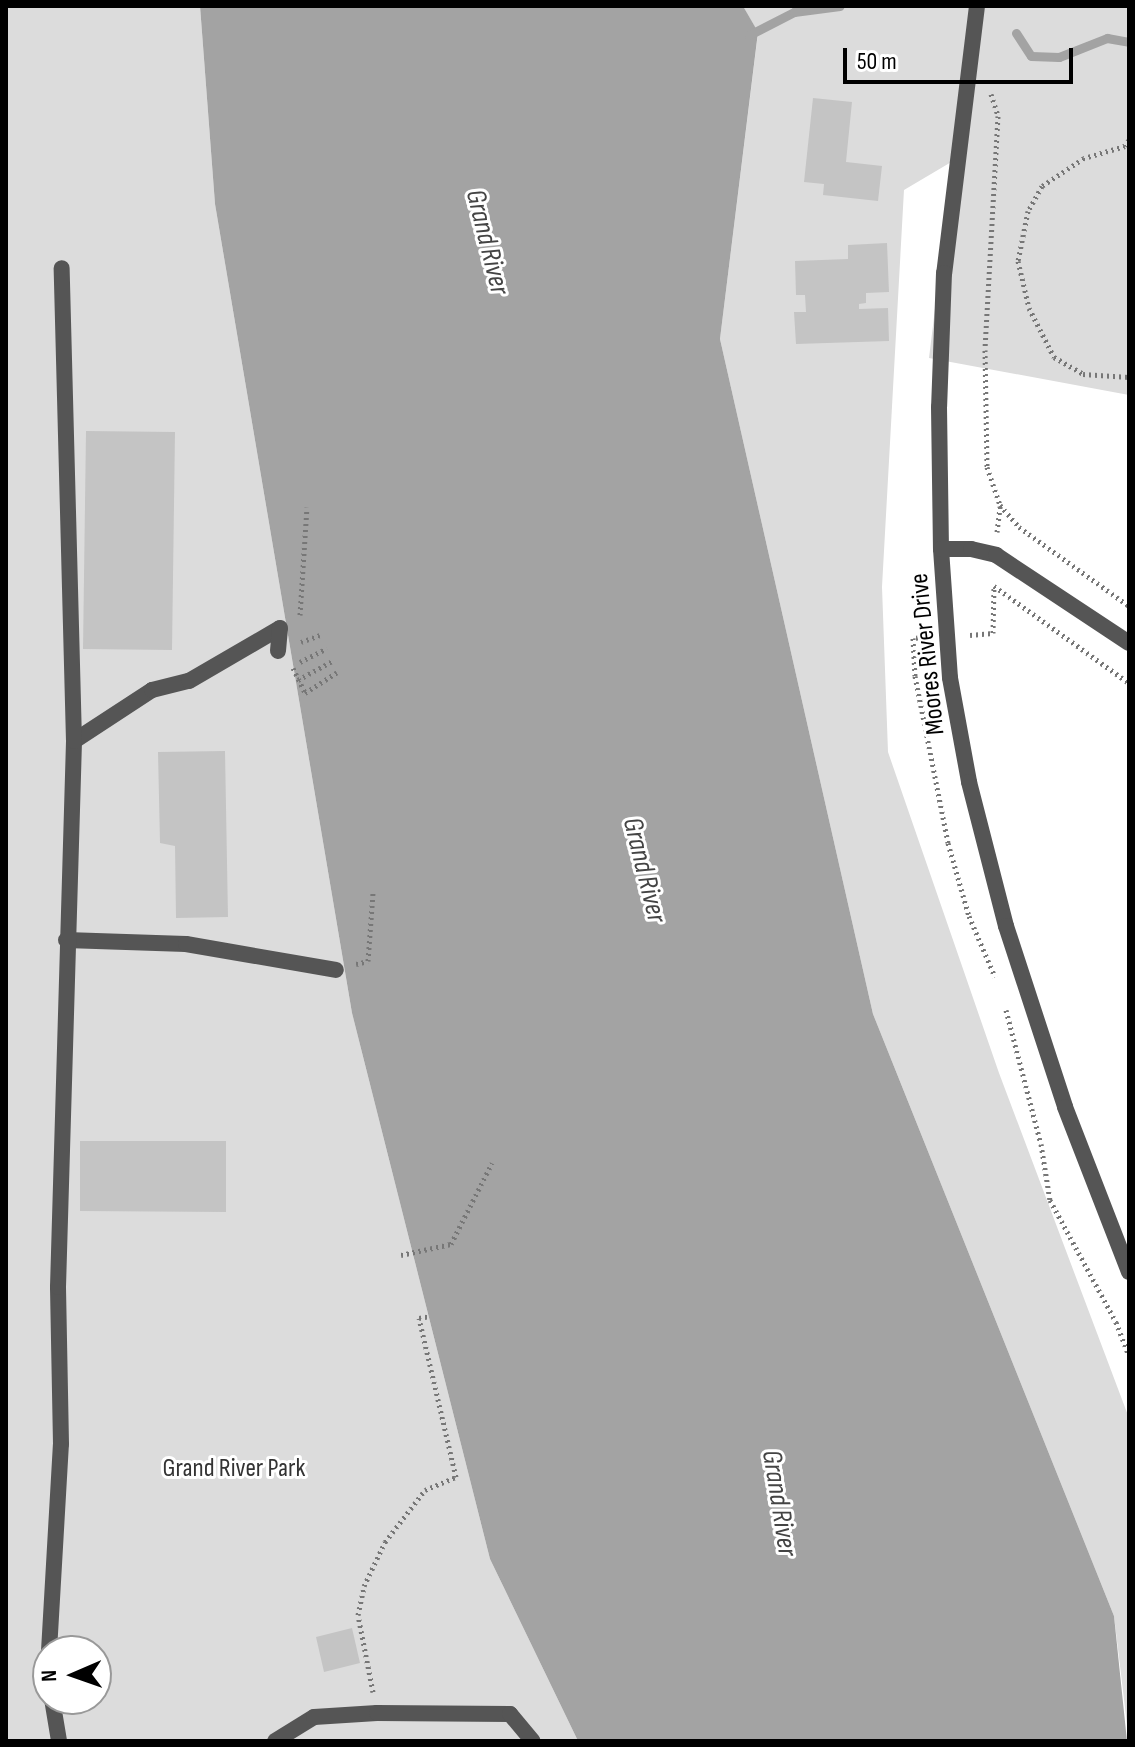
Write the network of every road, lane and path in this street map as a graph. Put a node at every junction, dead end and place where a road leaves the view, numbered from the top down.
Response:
1 (977, 6) edge
2 (992, 79) dead end
3 (1129, 140) edge
4 (62, 268) dead end
5 (1129, 377) edge
6 (307, 507) dead end
7 (941, 549) junction
8 (994, 586) dead end
9 (1129, 606) edge
10 (280, 628) junction
11 (946, 636) junction
12 (1129, 643) edge
13 (327, 648) dead end
14 (283, 654) joint
15 (332, 661) dead end
16 (292, 666) junction
17 (337, 672) dead end
18 (298, 680) junction
19 (74, 741) junction
20 (373, 893) dead end
21 (66, 940) junction
22 (336, 970) joint
23 (492, 1163) dead end
24 (401, 1255) dead end
25 (1129, 1272) edge
26 (430, 1316) dead end
27 (50, 1635) edge
28 (377, 1713) junction
29 (55, 1715) edge
30 (59, 1741) edge
31 (275, 1741) edge
32 (533, 1741) edge

1 - 7 street, Moores River Drive
2 - 9 path
3 - 5 path
4 - 19 street
6 - 10 path
7 - 11 street, Moores River Drive
7 - 12 street
8 - 11 path
10 - 14 street
10 - 19 street
11 - 25 street, Moores River Drive
13 - 16 path
14 - 16 path
15 - 18 path
16 - 18 path
17 - 18 path
19 - 21 street
20 - 22 path
21 - 22 street
21 - 27 street
23 - 24 path
26 - 28 path
28 - 31 street
28 - 32 street
29 - 30 street

